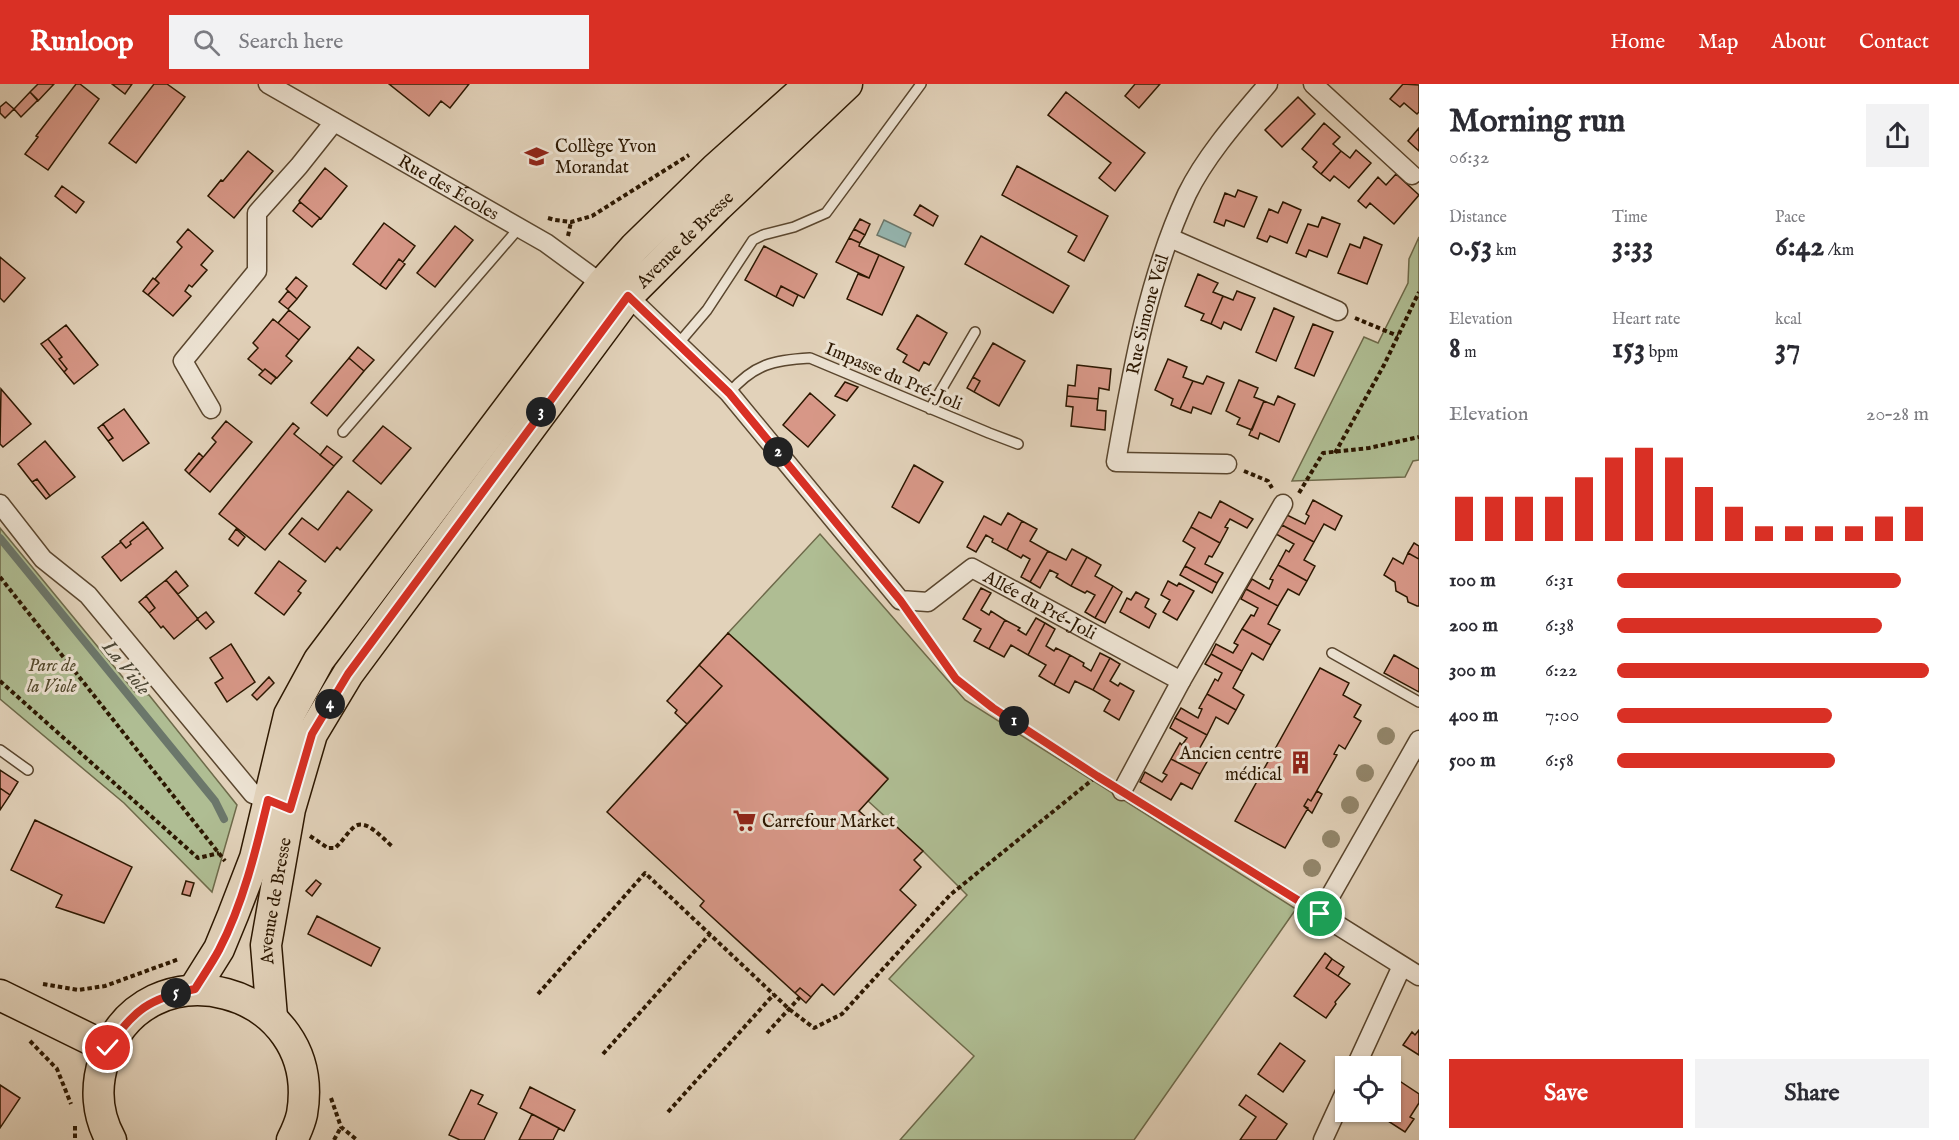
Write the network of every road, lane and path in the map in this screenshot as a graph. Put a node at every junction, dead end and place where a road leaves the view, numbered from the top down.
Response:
1 (268, 84) edge
2 (810, 84) edge
3 (847, 84) edge
4 (921, 84) edge
5 (1268, 84) edge
6 (1313, 84) edge
7 (334, 122) junction
8 (715, 169) junction
9 (1412, 175) dead end
10 (540, 215) dead end
11 (519, 228) junction
12 (1170, 238) junction
13 (615, 290) junction
14 (1419, 292) edge
15 (1338, 311) joint
16 (975, 332) dead end
17 (1398, 336) junction
18 (678, 344) junction
19 (729, 393) junction
20 (930, 409) junction
21 (211, 410) dead end
22 (343, 432) dead end
23 (1419, 437) edge
24 (1018, 444) dead end
25 (1335, 453) junction
26 (1227, 464) joint
27 (0, 504) edge
28 (1283, 504) junction
29 (0, 577) edge
30 (900, 600) junction
31 (1332, 653) dead end
32 (0, 681) edge
33 (1181, 681) junction
34 (1419, 702) edge
35 (1419, 740) edge
36 (0, 750) edge
37 (28, 770) dead end
38 (1097, 776) junction
39 (1122, 791) junction
40 (288, 814) junction
41 (393, 847) dead end
42 (219, 853) junction
43 (231, 868) dead end
44 (1313, 910) junction
45 (710, 934) junction
46 (184, 955) dead end
47 (1402, 966) junction
48 (1419, 976) edge
49 (39, 983) dead end
50 (195, 989) junction
51 (538, 994) dead end
52 (774, 994) junction
53 (0, 995) edge
54 (800, 997) dead end
55 (789, 1009) junction
56 (272, 1017) junction
57 (767, 1033) dead end
58 (24, 1035) dead end
59 (108, 1048) junction
60 (603, 1054) dead end
61 (1361, 1056) edge
62 (330, 1095) dead end
63 (74, 1111) dead end
64 (668, 1112) dead end
65 (1335, 1114) edge
66 (74, 1121) dead end
67 (341, 1127) junction
68 (75, 1140) edge
69 (111, 1140) edge
70 (292, 1140) edge
71 (334, 1140) edge
72 (357, 1140) edge
73 (1323, 1140) edge

1 - 7 street, Rue des Écoles
2 - 8 main road, Avenue de Bresse
3 - 13 main road, Avenue de Bresse
4 - 18 lane
5 - 12 street, Rue Simone Veil
6 - 9 street
7 - 11 street, Rue des Écoles
7 - 21 street
8 - 10 path
8 - 13 main road, Avenue de Bresse
11 - 13 street, Rue des Écoles
11 - 22 lane
12 - 15 street
12 - 26 street, Rue Simone Veil
13 - 18 street, Rue des Écoles
13 - 40 main road, Avenue de Bresse
14 - 17 path
15 - 17 path
16 - 20 lane
17 - 25 path
18 - 19 street, Rue des Écoles
19 - 20 lane, Impasse du Pré-Joli
19 - 30 street, Rue des Écoles
20 - 24 lane, Impasse du Pré-Joli
23 - 25 path
25 - 28 path
26 - 28 path
27 - 40 street
28 - 33 street
29 - 42 path
30 - 33 street, Allée du Pré-Joli
30 - 38 path
31 - 34 lane
32 - 42 path
33 - 39 street
35 - 44 street
36 - 37 lane
38 - 39 path
38 - 55 path
39 - 44 path
40 - 41 path
40 - 50 main road, Avenue de Bresse
40 - 56 main road, Avenue de Bresse
42 - 43 path
44 - 47 street
45 - 51 path
45 - 52 path
45 - 60 path
46 - 49 path
47 - 48 street
47 - 61 street
50 - 56 main road
50 - 59 main road
52 - 55 path
52 - 64 path
53 - 59 main road
54 - 55 path
55 - 57 path
56 - 70 main road
58 - 63 path
59 - 69 main road
62 - 67 path
65 - 73 street
66 - 68 path
67 - 71 path
67 - 72 path

